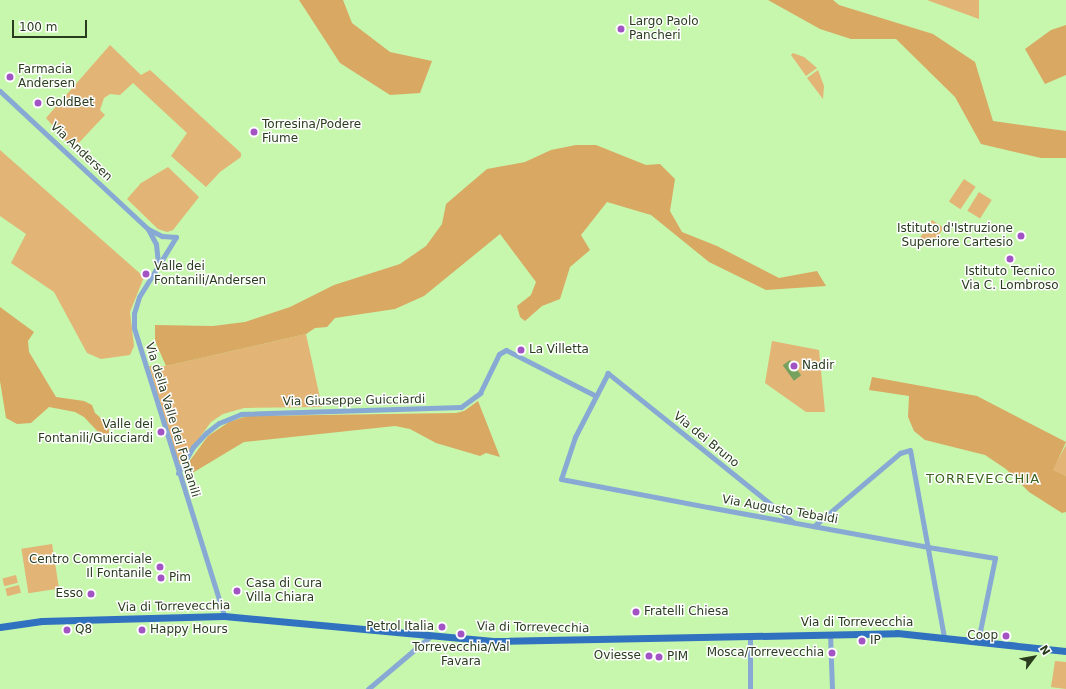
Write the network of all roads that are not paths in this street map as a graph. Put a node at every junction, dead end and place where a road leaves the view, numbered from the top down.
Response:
1 (0, 91) edge
2 (148, 229) junction
3 (176, 237) joint
4 (158, 262) junction
5 (594, 395) junction
6 (186, 459) junction
7 (174, 460) junction
8 (178, 473) junction
9 (793, 522) junction
10 (814, 526) junction
11 (928, 547) junction
12 (224, 616) junction
13 (0, 627) edge
14 (830, 634) junction
15 (432, 635) junction
16 (750, 636) junction
17 (944, 636) junction
18 (978, 641) junction
19 (1066, 651) edge
20 (368, 689) edge
21 (750, 689) edge
22 (832, 689) edge

1 - 2 street, Via Andersen
2 - 3 street, Via Andersen
2 - 4 street, Via Andersen
3 - 4 street, Via della Valle dei Fontanili
4 - 7 street, Via della Valle dei Fontanili
5 - 6 street, Via Giuseppe Guicciardi
5 - 9 street, Via dei Bruno
5 - 9 street, Via Augusto Tebaldi
6 - 7 street
6 - 8 street, Via Giuseppe Guicciardi
7 - 8 street, Via della Valle dei Fontanili
8 - 12 street, Via della Valle dei Fontanili
9 - 10 street, Via Augusto Tebaldi
10 - 11 street, Via Augusto Tebaldi
10 - 11 street
11 - 17 street
11 - 18 street, Via Augusto Tebaldi
12 - 13 main road, Via di Torrevecchia
12 - 15 main road, Via di Torrevecchia
14 - 16 main road, Via di Torrevecchia
14 - 17 main road, Via di Torrevecchia
14 - 22 street
15 - 16 main road, Via di Torrevecchia
15 - 20 street
16 - 21 street
17 - 18 main road, Via di Torrevecchia
18 - 19 main road, Via di Torrevecchia

